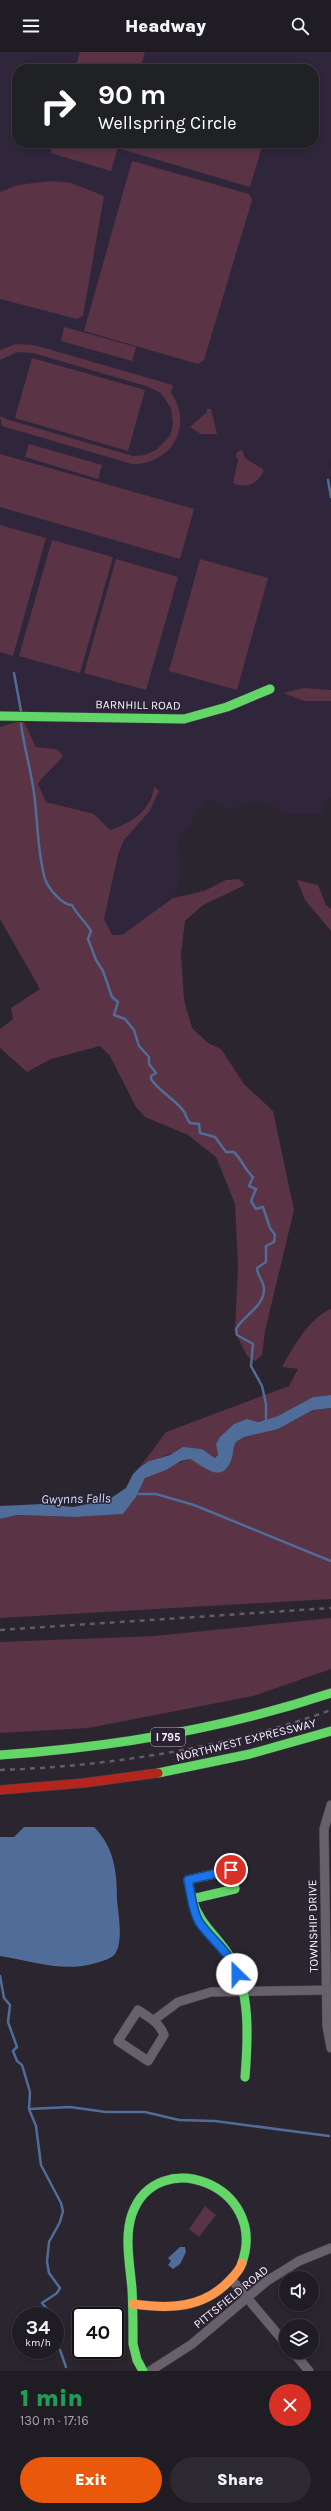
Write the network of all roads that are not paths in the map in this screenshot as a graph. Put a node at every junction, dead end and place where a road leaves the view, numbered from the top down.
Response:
1 (270, 689) dead end
2 (0, 716) edge
3 (331, 1693) edge
4 (331, 1731) edge
5 (0, 1755) edge
6 (0, 1790) edge
7 (331, 1805) edge
8 (328, 1872) edge
9 (192, 1899) junction
10 (328, 1990) edge
11 (240, 1991) junction
12 (154, 2020) junction
13 (331, 2048) edge
14 (246, 2077) dead end
15 (331, 2248) edge
16 (232, 2280) junction
17 (246, 2298) junction
18 (133, 2304) junction
19 (279, 2336) edge
20 (299, 2359) edge
21 (143, 2371) edge
22 (150, 2371) edge
23 (309, 2371) edge

1 - 2 main road, BARNHILL ROAD
3 - 5 main road, NORTHWEST EXPRESSWAY / I 795
4 - 6 main road, NORTHWEST EXPRESSWAY
7 - 8 street, TOWNSHIP DRIVE
8 - 10 street, TOWNSHIP DRIVE
9 - 9 main road
9 - 11 main road
10 - 11 street
10 - 13 street, TOWNSHIP DRIVE
11 - 12 street
11 - 14 main road
12 - 12 street
15 - 17 street, PITTSFIELD ROAD
16 - 17 street
16 - 18 main road
16 - 18 main road
17 - 19 street
17 - 22 street, PITTSFIELD ROAD
18 - 21 main road
20 - 23 street

